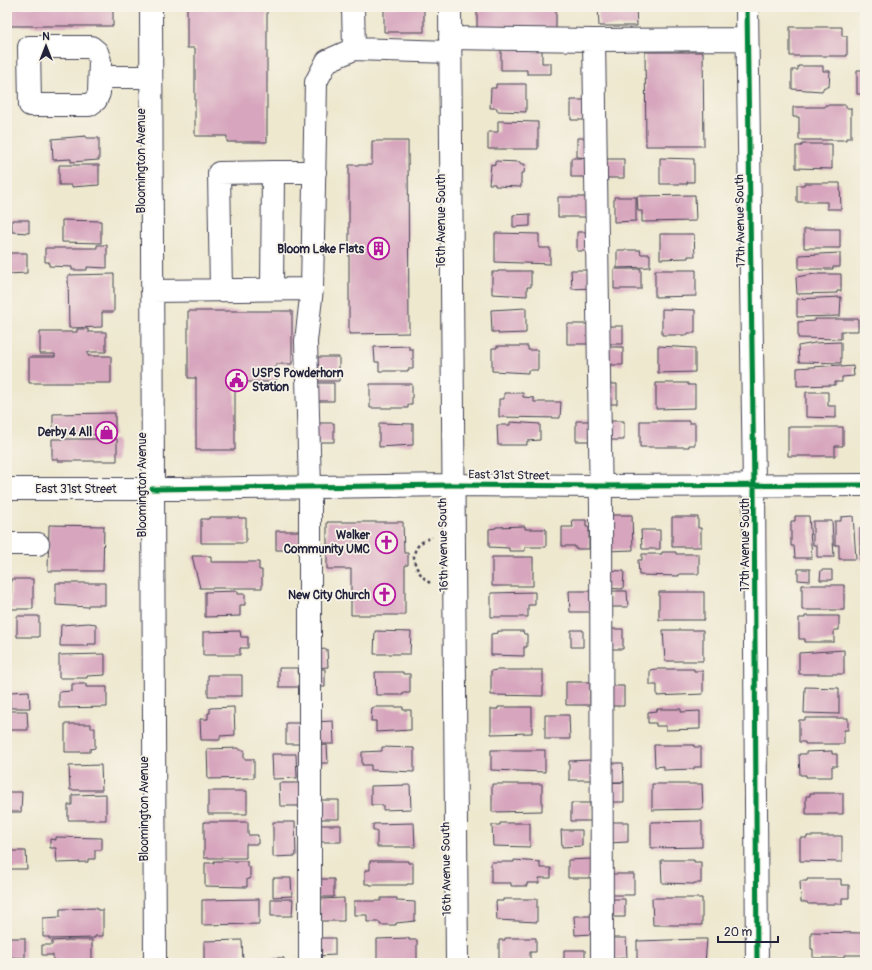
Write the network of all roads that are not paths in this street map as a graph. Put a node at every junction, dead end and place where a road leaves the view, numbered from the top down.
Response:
1 (151, 7) edge
2 (353, 7) edge
3 (450, 7) edge
4 (747, 7) edge
5 (747, 39) junction
6 (594, 40) junction
7 (450, 45) junction
8 (354, 49) junction
9 (100, 77) dead end
10 (151, 77) junction
11 (273, 172) junction
12 (315, 172) junction
13 (272, 289) junction
14 (312, 289) junction
15 (221, 290) junction
16 (152, 291) junction
17 (452, 485) junction
18 (754, 485) junction
19 (865, 485) edge
20 (600, 486) junction
21 (310, 487) junction
22 (7, 489) edge
23 (152, 489) junction
24 (7, 544) edge
25 (38, 544) dead end
26 (155, 963) edge
27 (310, 963) edge
28 (457, 963) edge
29 (602, 963) edge
30 (757, 963) edge

1 - 10 street, Bloomington Avenue
2 - 8 street
3 - 7 street, 16th Avenue South
4 - 5 street, 17th Avenue South
5 - 6 street
5 - 18 street, 17th Avenue South
6 - 7 street
6 - 20 street
7 - 8 street
7 - 17 street, 16th Avenue South
8 - 12 street
9 - 10 street
10 - 16 street, Bloomington Avenue
11 - 12 street
11 - 13 street
11 - 15 street
12 - 14 street
13 - 14 street
13 - 15 street
14 - 21 street
15 - 16 street
16 - 23 street, Bloomington Avenue
17 - 20 street, East 31st Street
17 - 21 street, East 31st Street
17 - 28 street, 16th Avenue South
18 - 19 street, East 31st Street
18 - 20 street, East 31st Street
18 - 30 street, 17th Avenue South
20 - 29 street
21 - 23 street, East 31st Street
21 - 27 street
22 - 23 street, East 31st Street
23 - 26 street, Bloomington Avenue
24 - 25 street

